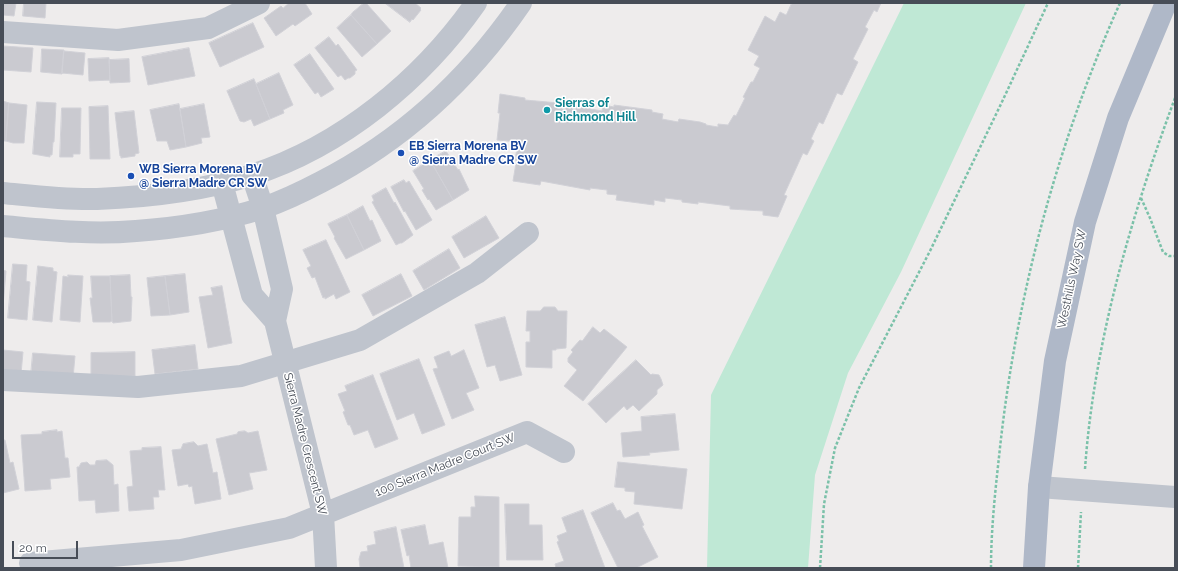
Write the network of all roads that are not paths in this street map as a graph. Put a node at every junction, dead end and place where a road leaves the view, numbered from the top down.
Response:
1 (259, 3) edge
2 (476, 3) edge
3 (521, 3) edge
4 (1166, 3) edge
5 (3, 32) edge
6 (252, 175) junction
7 (222, 183) junction
8 (3, 193) edge
9 (264, 208) junction
10 (230, 217) junction
11 (3, 226) edge
12 (528, 233) dead end
13 (275, 321) junction
14 (285, 364) junction
15 (3, 380) edge
16 (564, 452) dead end
17 (1039, 487) junction
18 (1175, 497) edge
19 (323, 514) junction
20 (30, 562) dead end
21 (326, 568) edge
22 (1034, 568) edge

1 - 5 street
2 - 6 street
3 - 9 street
4 - 17 main road, Westhills Way SW
6 - 7 street
6 - 9 street, Sierra Madre Crescent SW
7 - 8 street
7 - 10 street, Sierra Madre Crescent SW
9 - 10 street
9 - 13 street, Sierra Madre Crescent SW
10 - 11 street
10 - 13 street, Sierra Madre Crescent SW
12 - 14 street
13 - 14 street, Sierra Madre Crescent SW
14 - 15 street
14 - 19 street, Sierra Madre Crescent SW
16 - 19 street, 100 Sierra Madre Court SW
17 - 18 street
17 - 22 main road, Westhills Way SW
19 - 20 street
19 - 21 street, Sierra Madre Crescent SW

